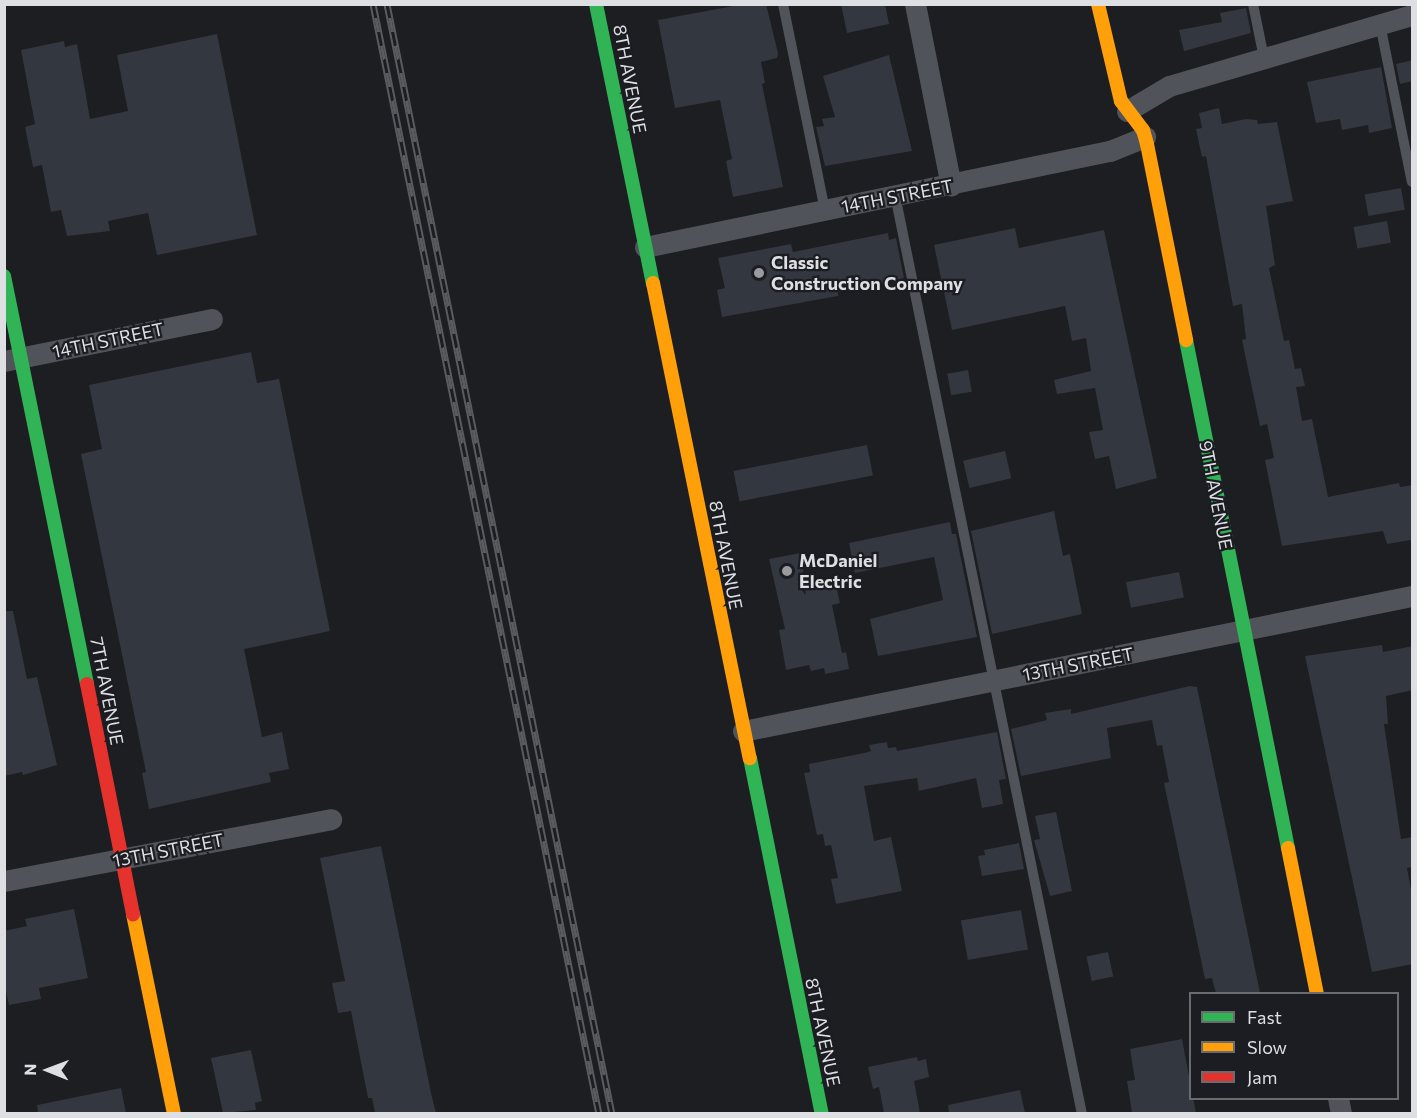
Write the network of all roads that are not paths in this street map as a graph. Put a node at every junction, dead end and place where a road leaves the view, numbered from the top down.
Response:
1 (596, 4) edge
2 (783, 4) edge
3 (915, 4) edge
4 (1098, 4) edge
5 (1253, 4) edge
6 (1413, 15) edge
7 (1380, 24) junction
8 (1264, 58) junction
9 (1127, 111) junction
10 (1145, 136) junction
11 (1413, 182) edge
12 (951, 186) junction
13 (896, 195) junction
14 (825, 210) junction
15 (645, 247) junction
16 (4, 276) edge
17 (212, 319) dead end
18 (13, 360) edge
19 (1413, 596) edge
20 (1243, 630) junction
21 (996, 680) junction
22 (743, 731) junction
23 (331, 819) dead end
24 (122, 858) junction
25 (4, 881) edge
26 (1317, 992) edge
27 (174, 1113) edge
28 (822, 1113) edge
29 (1082, 1113) edge

1 - 15 street, 8TH AVENUE
2 - 14 lane
3 - 12 street
4 - 9 street, 9TH AVENUE
5 - 8 lane
6 - 7 street
7 - 8 street
7 - 11 lane
8 - 9 street
9 - 10 street, 9TH AVENUE
10 - 12 street, 14TH STREET
10 - 20 street, 9TH AVENUE
12 - 13 street, 14TH STREET
13 - 14 street, 14TH STREET
13 - 21 lane
14 - 15 street, 14TH STREET
15 - 22 street, 8TH AVENUE
16 - 18 street, 7TH AVENUE
17 - 18 street, 14TH STREET
18 - 24 street, 7TH AVENUE
19 - 20 street, 13TH STREET
20 - 21 street, 13TH STREET
20 - 26 street, 9TH AVENUE
21 - 22 street, 13TH STREET
21 - 29 lane
22 - 28 street, 8TH AVENUE
23 - 24 street, 13TH STREET
24 - 25 street, 13TH STREET
24 - 27 street, 7TH AVENUE

